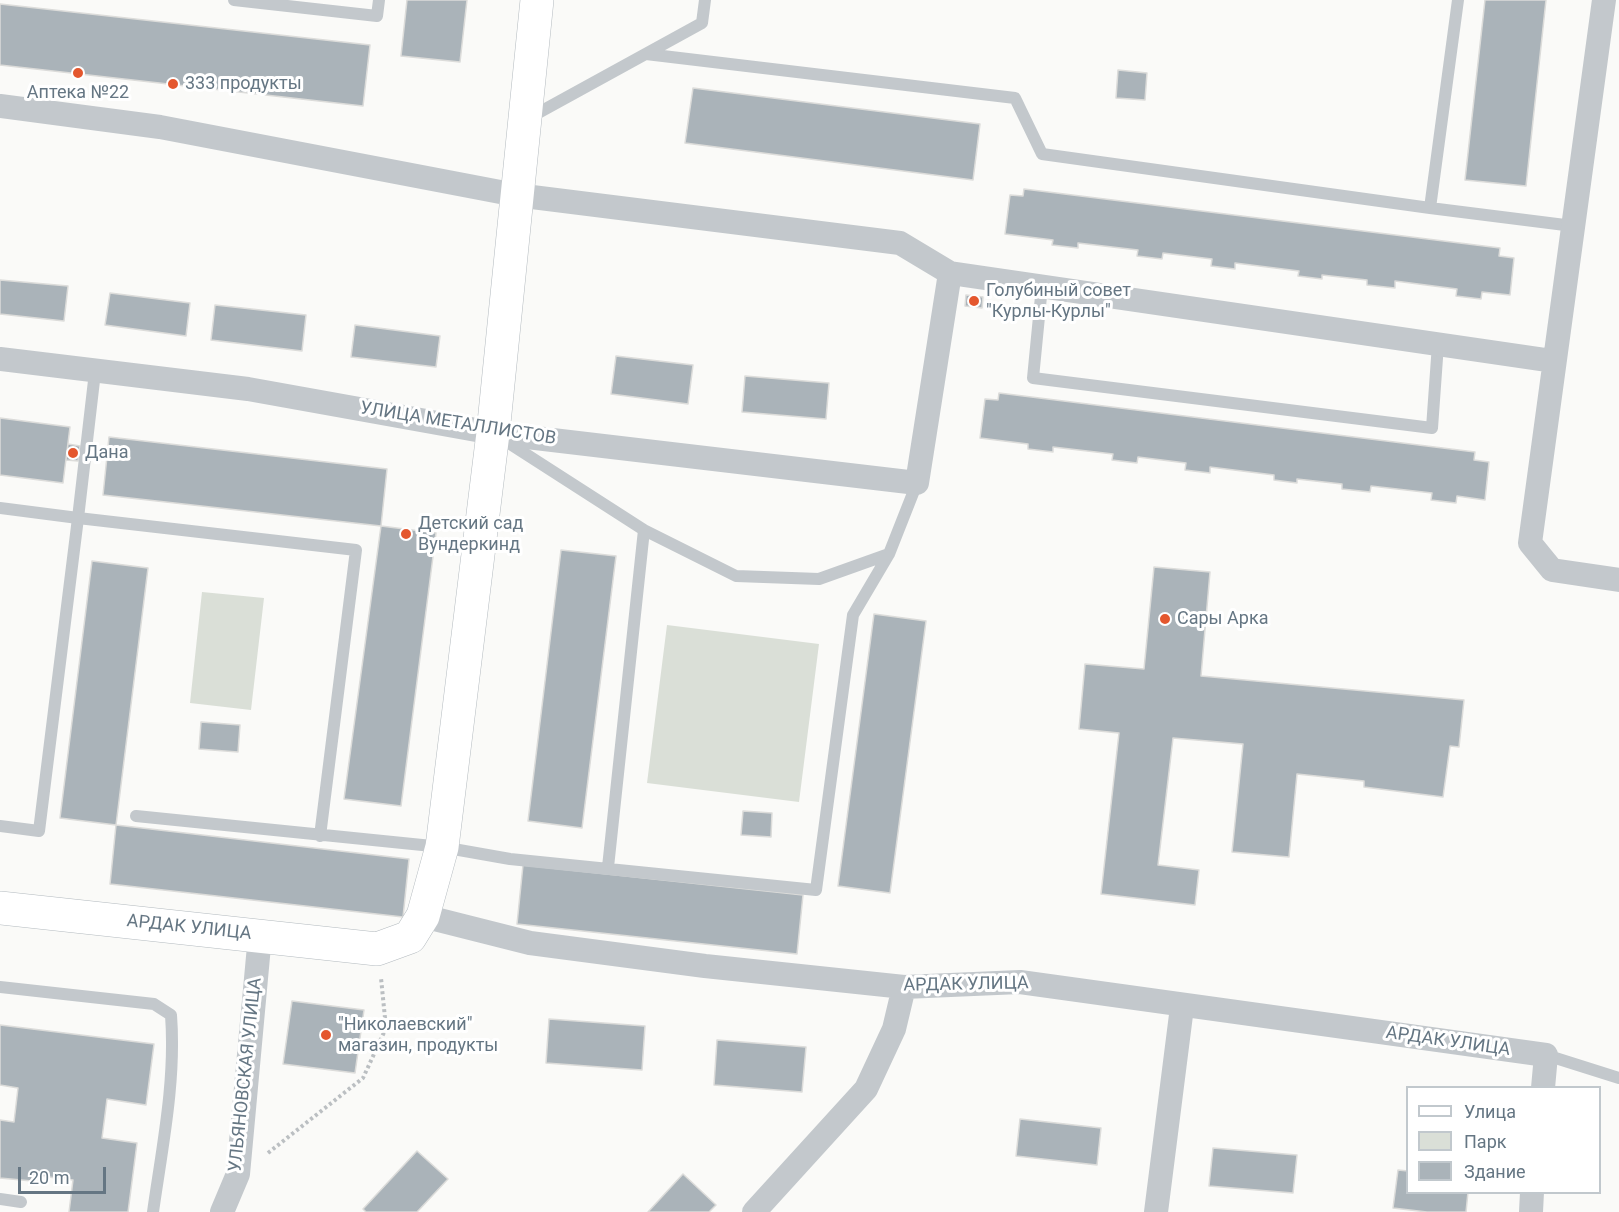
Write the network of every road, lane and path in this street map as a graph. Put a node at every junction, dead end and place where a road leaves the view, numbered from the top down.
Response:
1 (234, 0) edge
2 (379, 0) edge
3 (537, 0) edge
4 (705, 0) edge
5 (1458, 0) edge
6 (1604, 0) edge
7 (646, 54) junction
8 (0, 106) edge
9 (524, 121) junction
10 (516, 195) junction
11 (1430, 208) junction
12 (1574, 226) junction
13 (950, 273) junction
14 (1042, 286) junction
15 (1438, 344) junction
16 (0, 359) edge
17 (1553, 361) junction
18 (94, 372) junction
19 (493, 432) junction
20 (917, 483) junction
21 (0, 508) edge
22 (78, 518) junction
23 (644, 530) junction
24 (889, 554) junction
25 (1619, 580) edge
26 (136, 816) dead end
27 (0, 826) edge
28 (320, 836) junction
29 (442, 847) junction
30 (608, 867) junction
31 (0, 909) edge
32 (423, 916) junction
33 (260, 935) junction
34 (377, 949) junction
35 (0, 987) edge
36 (904, 987) junction
37 (1182, 1006) junction
38 (1546, 1055) junction
39 (1619, 1078) edge
40 (1543, 1086) edge
41 (238, 1174) junction
42 (1533, 1194) edge
43 (0, 1199) edge
44 (21, 1202) dead end
45 (153, 1212) edge
46 (222, 1212) edge
47 (754, 1212) edge
48 (1156, 1212) edge
49 (1530, 1212) edge

1 - 2 lane
3 - 9 street
4 - 7 lane
5 - 11 lane
6 - 12 street
7 - 9 lane
7 - 11 lane
8 - 10 street
9 - 10 street
10 - 13 street
10 - 19 street
11 - 12 lane
12 - 17 street
13 - 14 street
13 - 20 street
14 - 15 street
14 - 15 lane
15 - 17 street
16 - 18 street, УЛИЦА МЕТАЛЛИСТОВ
17 - 25 street
18 - 19 street, УЛИЦА МЕТАЛЛИСТОВ
18 - 22 lane
19 - 20 street, УЛИЦА МЕТАЛЛИСТОВ
19 - 23 lane
19 - 29 street
20 - 24 lane
21 - 22 lane
22 - 27 lane
22 - 28 lane
23 - 24 lane
23 - 30 lane
24 - 30 lane
26 - 28 lane
28 - 29 lane
29 - 30 lane
29 - 32 street
31 - 33 street, АРДАК УЛИЦА
32 - 34 street
32 - 36 street, АРДАК УЛИЦА
33 - 34 street, АРДАК УЛИЦА
33 - 41 street, УЛЬЯНОВСКАЯ УЛИЦА
34 - 41 path
35 - 45 lane
36 - 37 street, АРДАК УЛИЦА
36 - 47 street
37 - 38 street, АРДАК УЛИЦА
37 - 48 street
38 - 39 lane
38 - 40 street
41 - 46 street, УЛЬЯНОВСКАЯ УЛИЦА
42 - 49 street
43 - 44 lane

